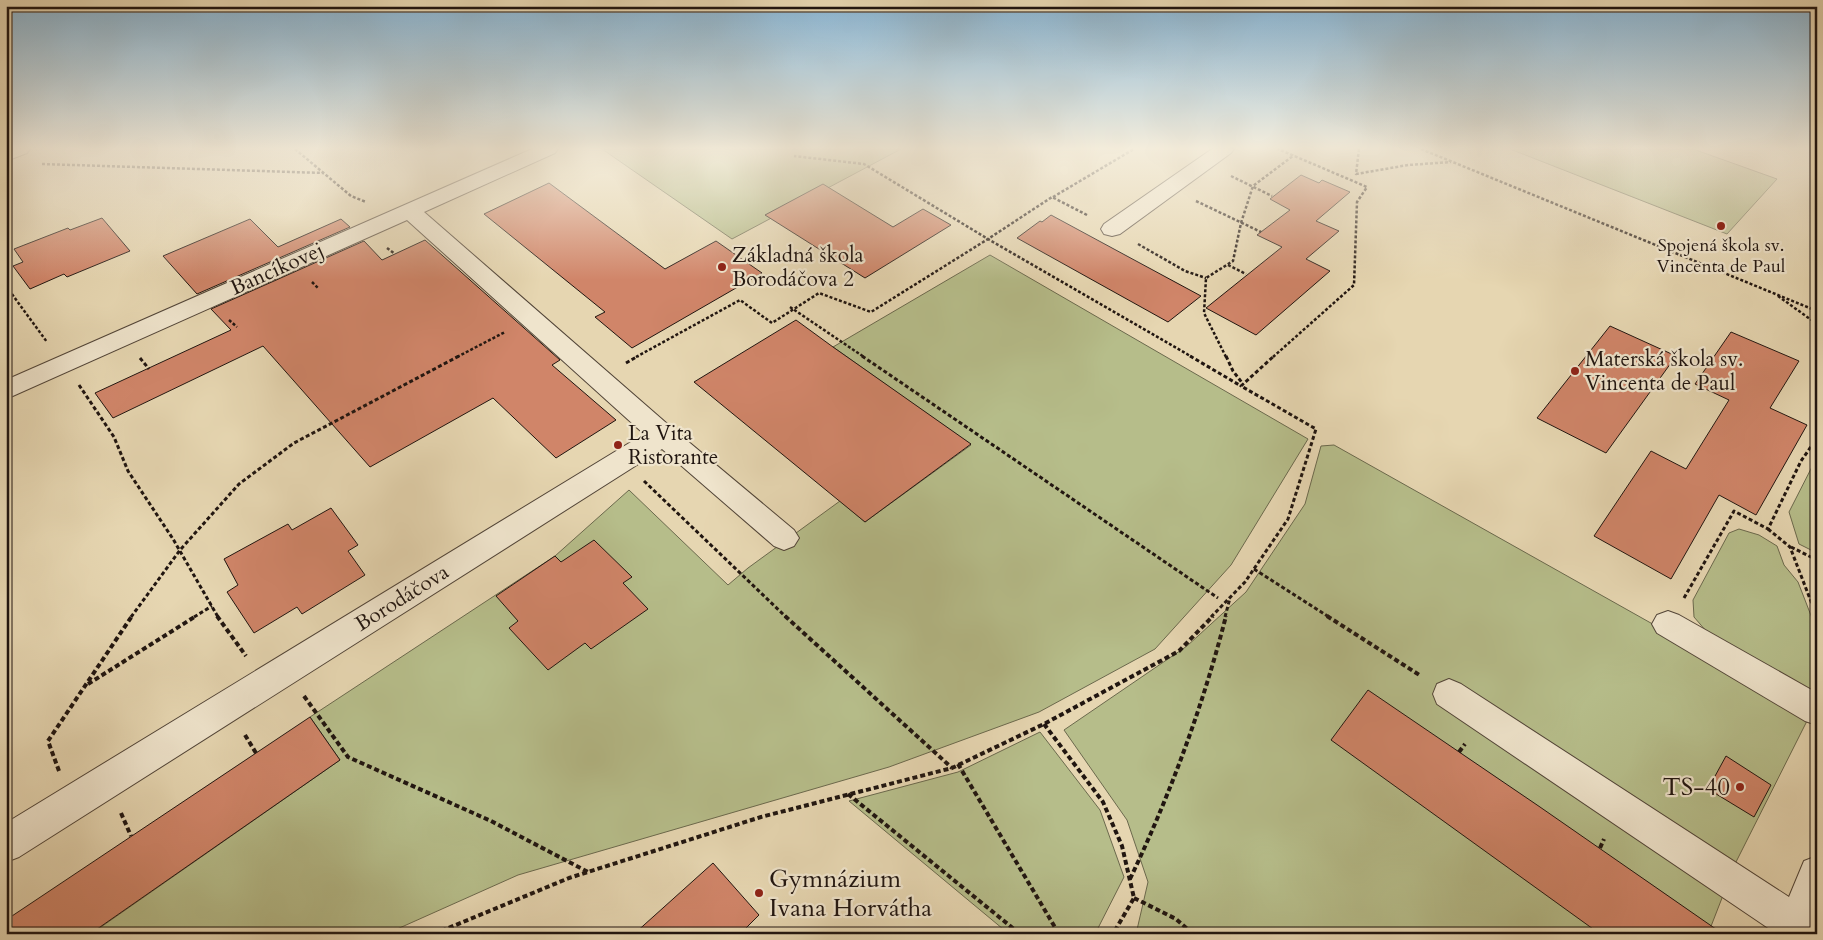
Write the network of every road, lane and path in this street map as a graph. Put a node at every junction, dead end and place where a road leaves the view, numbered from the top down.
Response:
1 (347, 193) edge
2 (446, 193) edge
3 (912, 193) edge
4 (1059, 193) edge
5 (1161, 193) edge
6 (1178, 193) edge
7 (1251, 193) edge
8 (1266, 193) edge
9 (1362, 193) edge
10 (1529, 193) edge
11 (1272, 196) dead end
12 (1052, 197) junction
13 (403, 212) junction
14 (1241, 223) junction
15 (1112, 229) junction
16 (1261, 232) dead end
17 (988, 239) junction
18 (1228, 264) junction
19 (1246, 274) dead end
20 (1206, 278) junction
21 (6, 286) edge
22 (1774, 293) junction
23 (792, 308) junction
24 (1817, 311) edge
25 (531, 318) junction
26 (1817, 324) edge
27 (64, 364) junction
28 (598, 377) junction
29 (1242, 385) junction
30 (6, 390) edge
31 (663, 435) junction
32 (1817, 437) edge
33 (1768, 529) junction
34 (784, 538) dead end
35 (1790, 546) junction
36 (180, 550) junction
37 (1817, 560) edge
38 (1254, 569) junction
39 (752, 586) dead end
40 (1231, 597) junction
41 (1218, 598) dead end
42 (212, 606) junction
43 (1817, 617) edge
44 (1668, 624) joint
45 (265, 683) junction
46 (86, 685) junction
47 (1449, 694) joint
48 (303, 695) dead end
49 (1817, 710) edge
50 (1044, 724) junction
51 (958, 764) junction
52 (952, 768) junction
53 (848, 794) junction
54 (71, 804) junction
55 (6, 844) edge
56 (588, 872) junction
57 (1817, 874) edge
58 (1130, 879) junction
59 (1134, 898) junction
60 (1794, 929) edge
61 (434, 934) edge
62 (1020, 934) edge
63 (1059, 934) edge
64 (1113, 934) edge
65 (1193, 934) edge

1 - 13 path
2 - 13 street, Bancíkovej
3 - 17 path
4 - 12 path
5 - 15 street
6 - 14 path
7 - 14 path
8 - 11 path
9 - 29 path
10 - 22 path
12 - 15 path
12 - 17 path
13 - 25 street
13 - 27 street, Bancíkovej
14 - 16 path
14 - 18 path
15 - 20 path
17 - 23 path
17 - 29 path
18 - 19 path
18 - 20 path
20 - 29 path
21 - 27 path
22 - 24 path
22 - 26 path
23 - 28 path
23 - 41 path
25 - 28 street
25 - 36 path
27 - 30 street, Bancíkovej
27 - 36 path
28 - 31 street
29 - 38 path
31 - 34 street
31 - 45 street, Borodáčova
32 - 33 path
33 - 35 path
33 - 44 path
35 - 37 path
35 - 43 path
36 - 42 path
36 - 46 path
38 - 40 path
38 - 47 path
39 - 52 path
40 - 50 path
40 - 58 path
42 - 45 path
42 - 46 path
44 - 49 street
45 - 54 street, Borodáčova
46 - 54 path
47 - 60 street
48 - 56 path
50 - 51 path
50 - 58 path
51 - 52 path
51 - 63 path
52 - 53 path
53 - 56 path
53 - 62 path
54 - 55 street, Borodáčova
56 - 61 path
57 - 60 street
58 - 59 path
59 - 64 path
59 - 65 path

